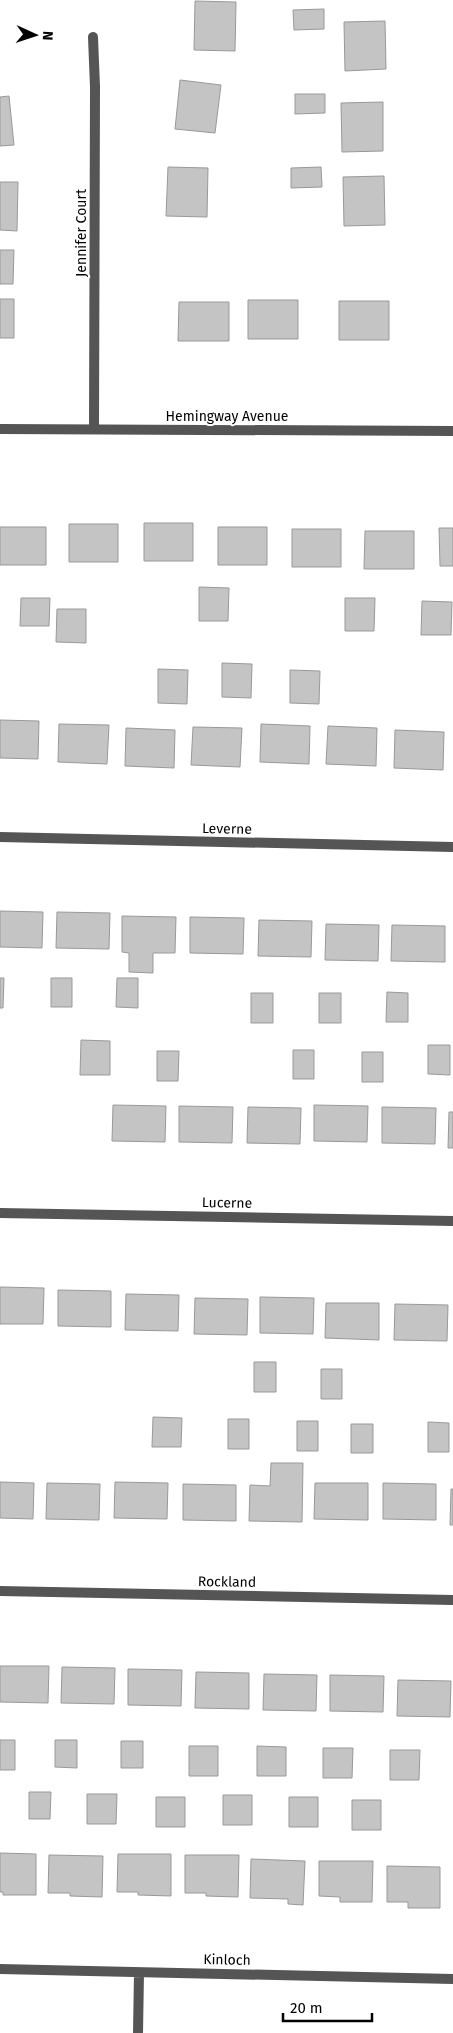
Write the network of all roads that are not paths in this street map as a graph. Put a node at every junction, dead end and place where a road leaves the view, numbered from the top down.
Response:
1 (93, 37) dead end
2 (0, 429) edge
3 (94, 429) junction
4 (453, 431) edge
5 (0, 838) edge
6 (453, 847) edge
7 (0, 1213) edge
8 (453, 1221) edge
9 (0, 1591) edge
10 (453, 1600) edge
11 (0, 1969) edge
12 (139, 1972) junction
13 (453, 1979) edge
14 (138, 2033) edge

1 - 3 street, Jennifer Court
2 - 3 street, Hemingway Avenue
3 - 4 street, Hemingway Avenue
5 - 6 street, Leverne
7 - 8 street, Lucerne
9 - 10 street, Rockland
11 - 12 street, Kinloch
12 - 13 street, Kinloch
12 - 14 street

